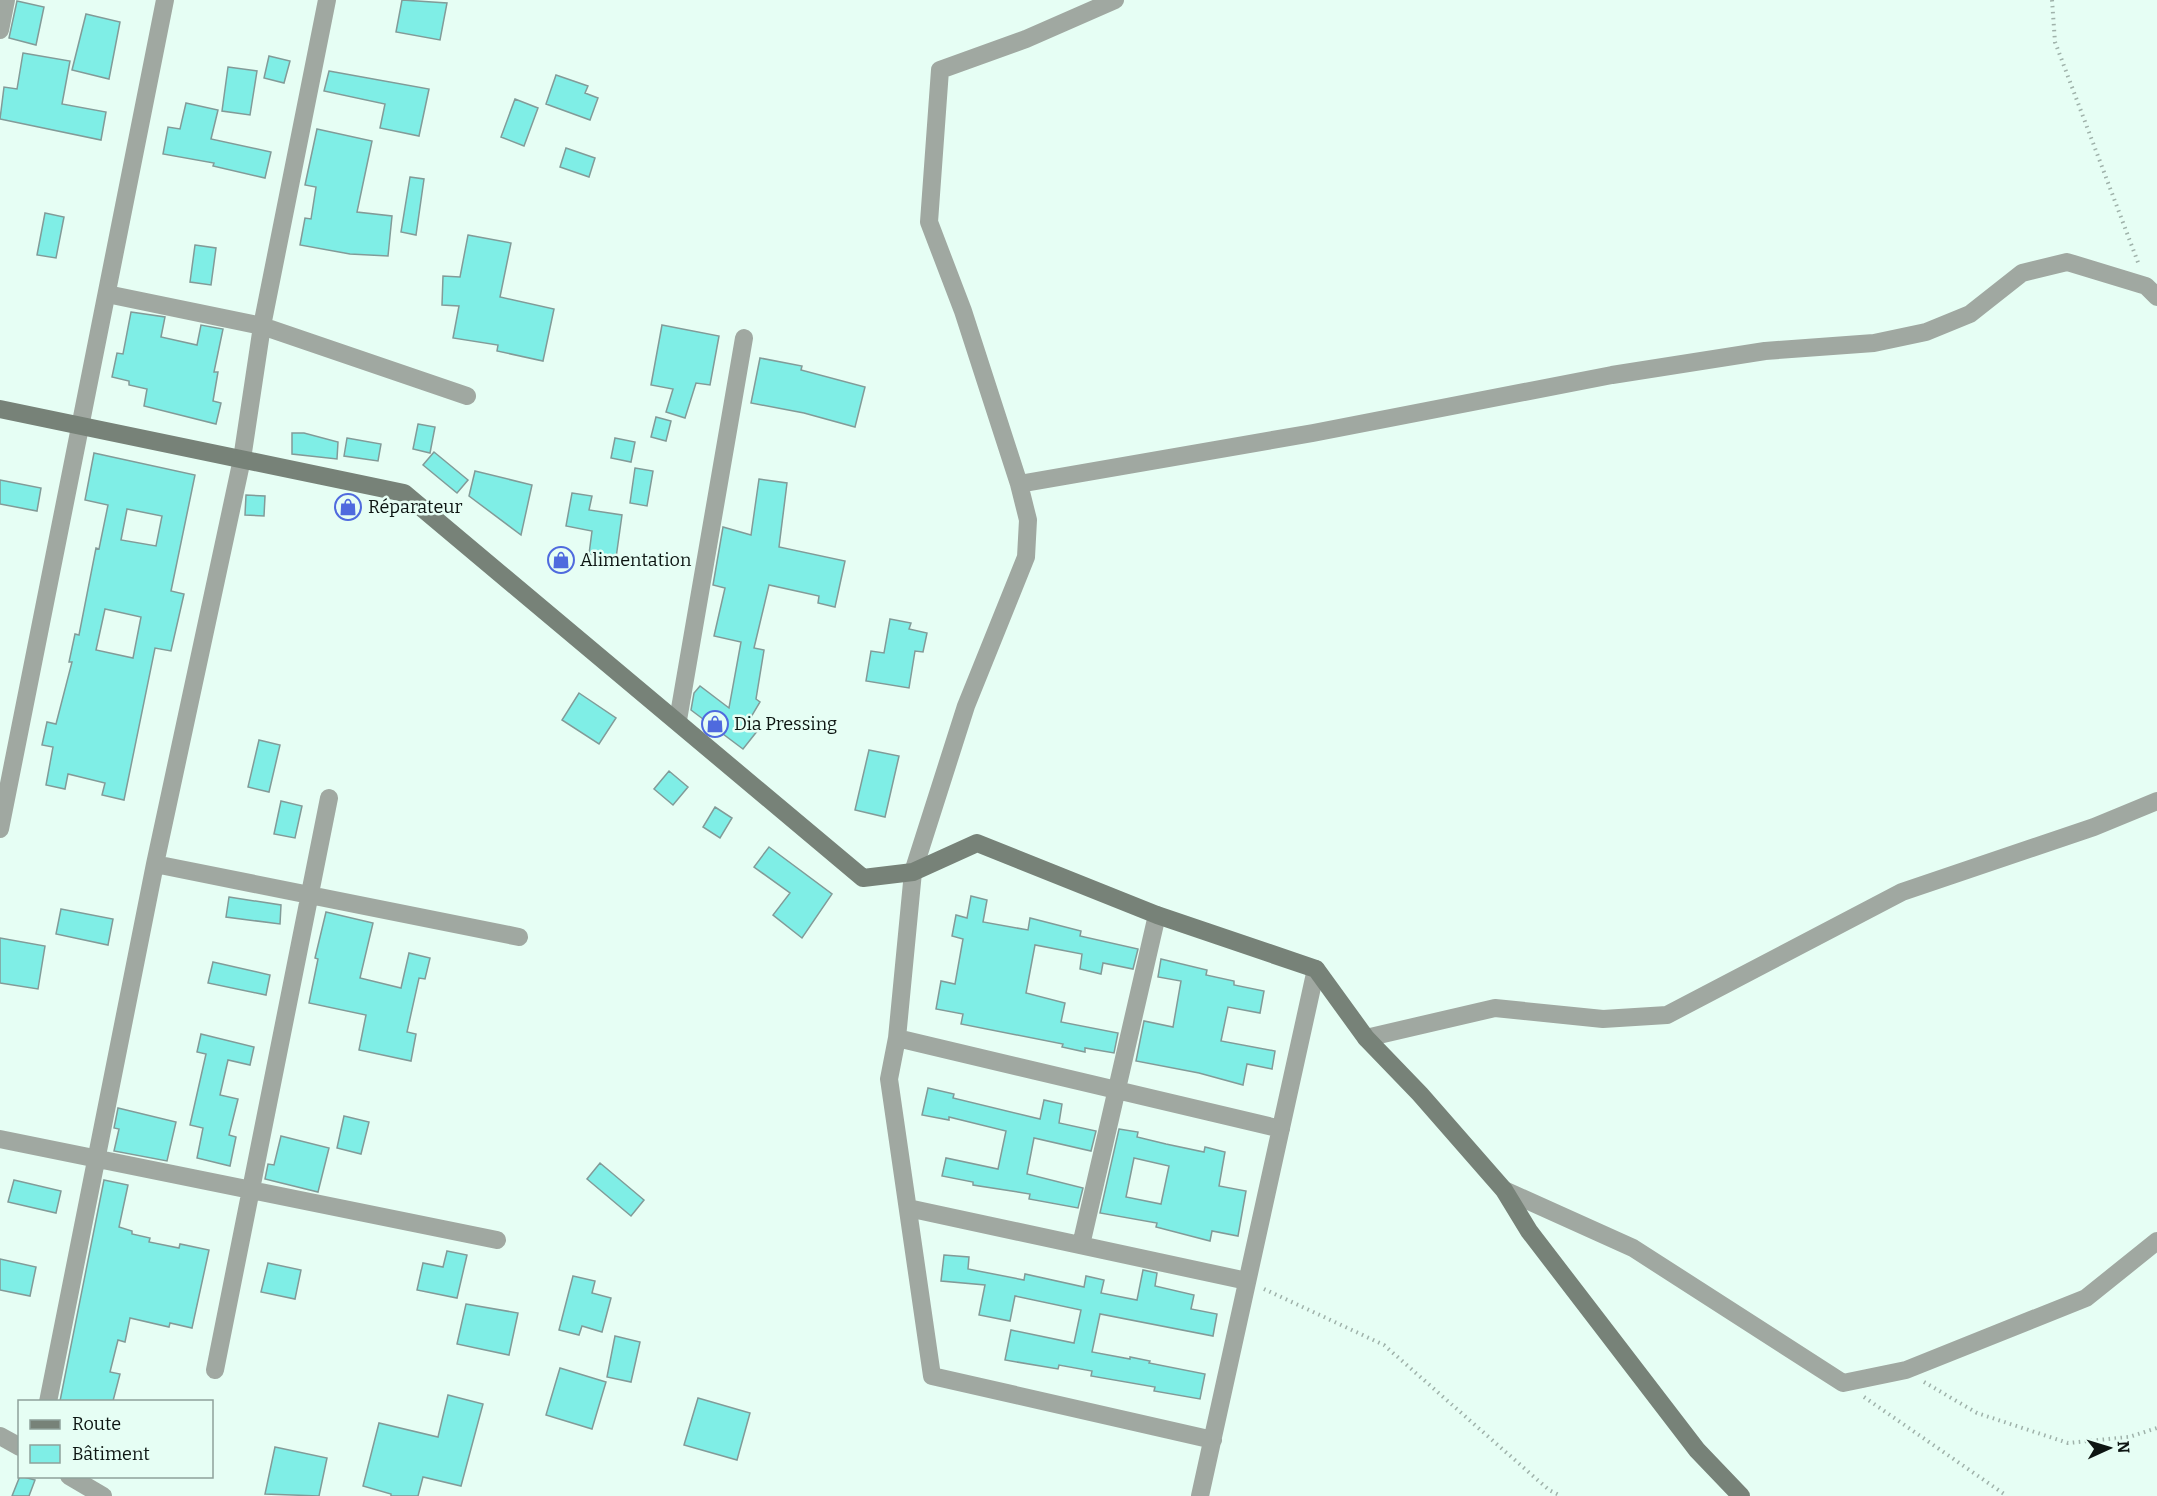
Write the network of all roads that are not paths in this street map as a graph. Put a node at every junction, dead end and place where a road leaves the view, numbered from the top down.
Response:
1 (6, 0) edge
2 (165, 0) edge
3 (327, 0) edge
4 (1115, 0) edge
5 (0, 30) edge
6 (2152, 291) edge
7 (107, 294) junction
8 (262, 326) junction
9 (744, 338) dead end
10 (467, 396) dead end
11 (0, 409) edge
12 (80, 425) junction
13 (242, 459) junction
14 (1019, 484) junction
15 (678, 720) junction
16 (329, 798) dead end
17 (2157, 801) edge
18 (0, 829) edge
19 (155, 864) junction
20 (913, 873) junction
21 (310, 895) junction
22 (1157, 915) junction
23 (519, 937) dead end
24 (1316, 969) junction
25 (897, 1038) junction
26 (1366, 1038) junction
27 (1117, 1090) junction
28 (1281, 1129) junction
29 (0, 1139) edge
30 (96, 1159) junction
31 (251, 1190) junction
32 (1504, 1190) junction
33 (908, 1208) junction
34 (497, 1240) dead end
35 (2157, 1241) edge
36 (1081, 1245) junction
37 (1247, 1281) junction
38 (215, 1370) dead end
39 (48, 1400) edge
40 (0, 1436) edge
41 (1212, 1440) junction
42 (18, 1446) edge
43 (72, 1478) edge
44 (103, 1496) edge
45 (1200, 1496) edge
46 (1741, 1496) edge

1 - 5 street
2 - 7 street
3 - 8 street
4 - 14 street
6 - 14 street
7 - 8 street
7 - 12 street
8 - 10 street
8 - 13 street
9 - 15 street
11 - 12 street
12 - 13 street
12 - 18 street
13 - 15 street
13 - 19 street
14 - 20 street
15 - 20 street
16 - 21 street
17 - 26 street
19 - 21 street
19 - 30 street
20 - 22 street
20 - 25 street
21 - 23 street
21 - 31 street
22 - 24 street
22 - 27 street
24 - 26 street
24 - 28 street
25 - 27 street
25 - 33 street
26 - 32 street
27 - 28 street
27 - 36 street
28 - 37 street
29 - 30 street
30 - 31 street
30 - 39 street
31 - 34 street
31 - 38 street
32 - 35 street
32 - 46 street
33 - 36 street
33 - 41 street
36 - 37 street
37 - 41 street
40 - 42 street
41 - 45 street
43 - 44 street

